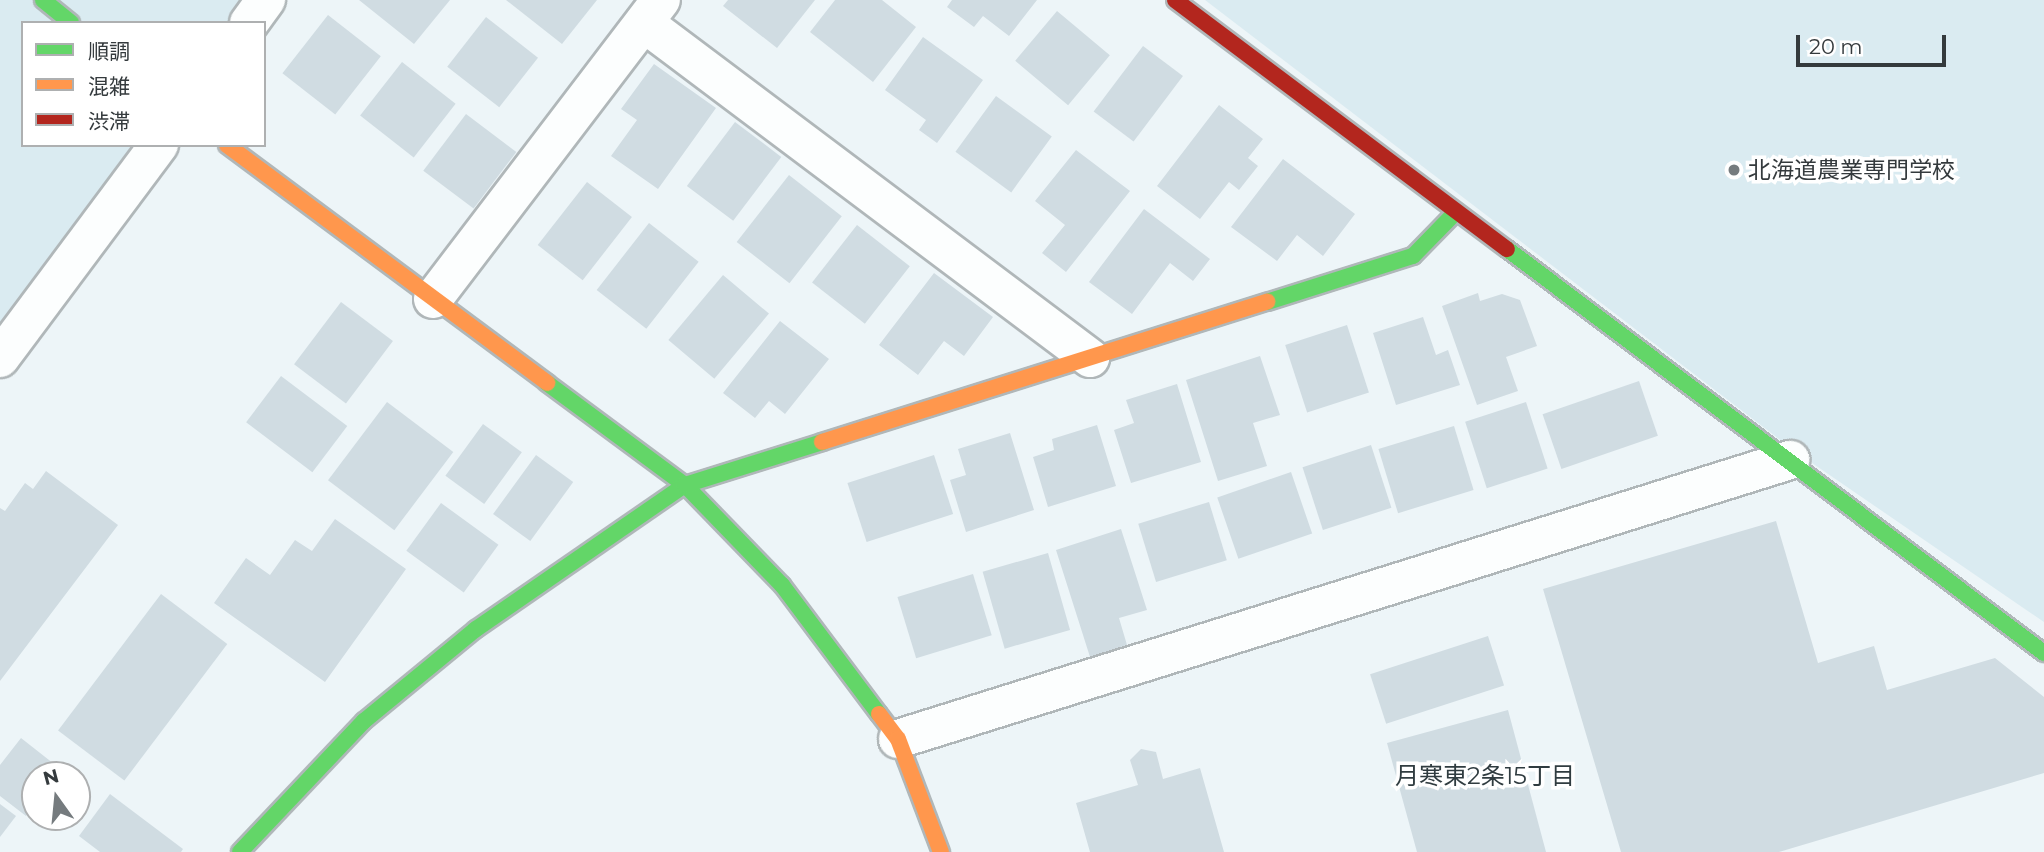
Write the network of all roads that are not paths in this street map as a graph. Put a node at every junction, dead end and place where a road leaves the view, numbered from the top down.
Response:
1 (43, 0) edge
2 (266, 0) edge
3 (1175, 0) edge
4 (652, 11) edge
5 (69, 21) edge
6 (250, 21) edge
7 (158, 147) edge
8 (230, 147) edge
9 (1456, 212) junction
10 (433, 299) junction
11 (0, 358) edge
12 (1090, 358) junction
13 (1790, 460) junction
14 (685, 485) junction
15 (2044, 653) edge
16 (898, 739) junction
17 (240, 852) edge
18 (941, 852) edge

1 - 5 street
2 - 6 street
3 - 9 street
4 - 10 street
4 - 12 street
7 - 11 street
8 - 10 street
9 - 12 street
9 - 13 street
10 - 14 street
12 - 14 street
13 - 15 street
13 - 16 street
14 - 16 street
14 - 17 street
16 - 18 street

